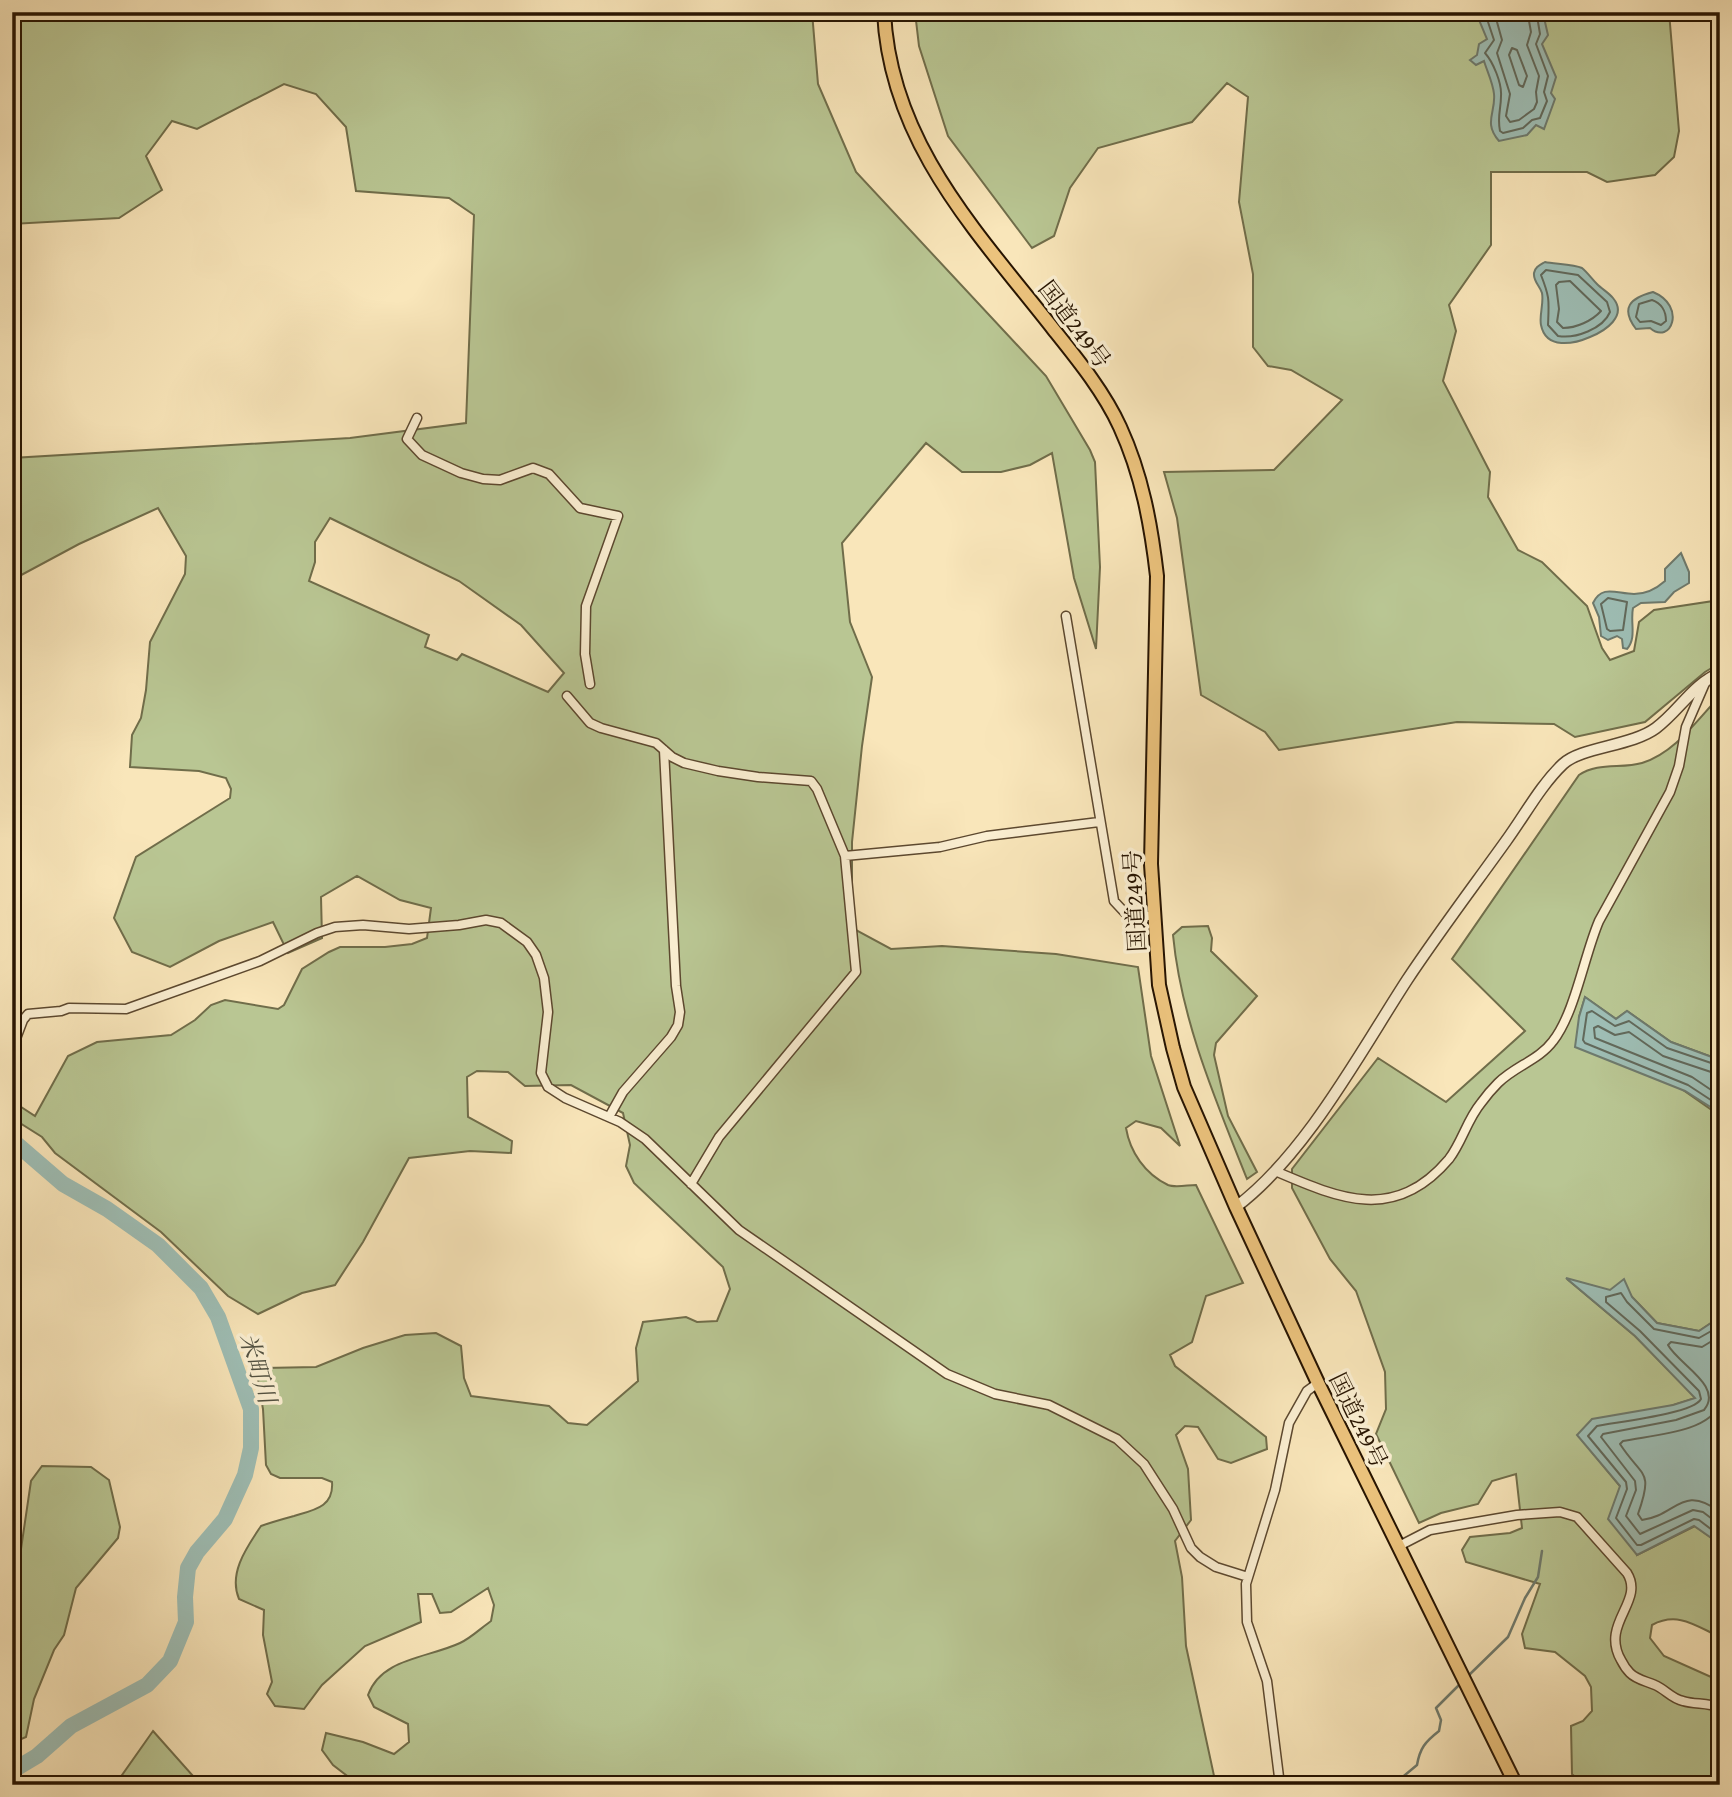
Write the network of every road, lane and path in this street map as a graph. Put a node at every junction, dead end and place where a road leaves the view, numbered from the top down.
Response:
1 (884, 12) edge
2 (416, 418) dead end
3 (1066, 616) dead end
4 (1720, 673) edge
5 (1707, 678) junction
6 (590, 684) dead end
7 (567, 696) dead end
8 (664, 750) junction
9 (1099, 822) junction
10 (845, 856) junction
11 (1154, 916) junction
12 (12, 1049) edge
13 (609, 1117) junction
14 (1275, 1171) junction
15 (691, 1184) junction
16 (1236, 1208) junction
17 (1318, 1383) junction
18 (1397, 1547) junction
19 (1248, 1577) junction
20 (1720, 1708) edge
21 (1280, 1785) edge
22 (1516, 1785) edge

1 - 11 highway, 国道249号
2 - 6 street
3 - 9 street
4 - 5 street
5 - 14 street
5 - 14 street
7 - 8 street
8 - 10 street
8 - 13 street
9 - 10 street
9 - 11 street
10 - 15 street
11 - 16 highway, 国道249号
12 - 13 street
13 - 15 street
14 - 16 street
15 - 19 street
16 - 17 highway, 国道249号
17 - 18 highway, 国道249号
17 - 19 street
18 - 20 street
18 - 22 highway, 国道249号
19 - 21 street

